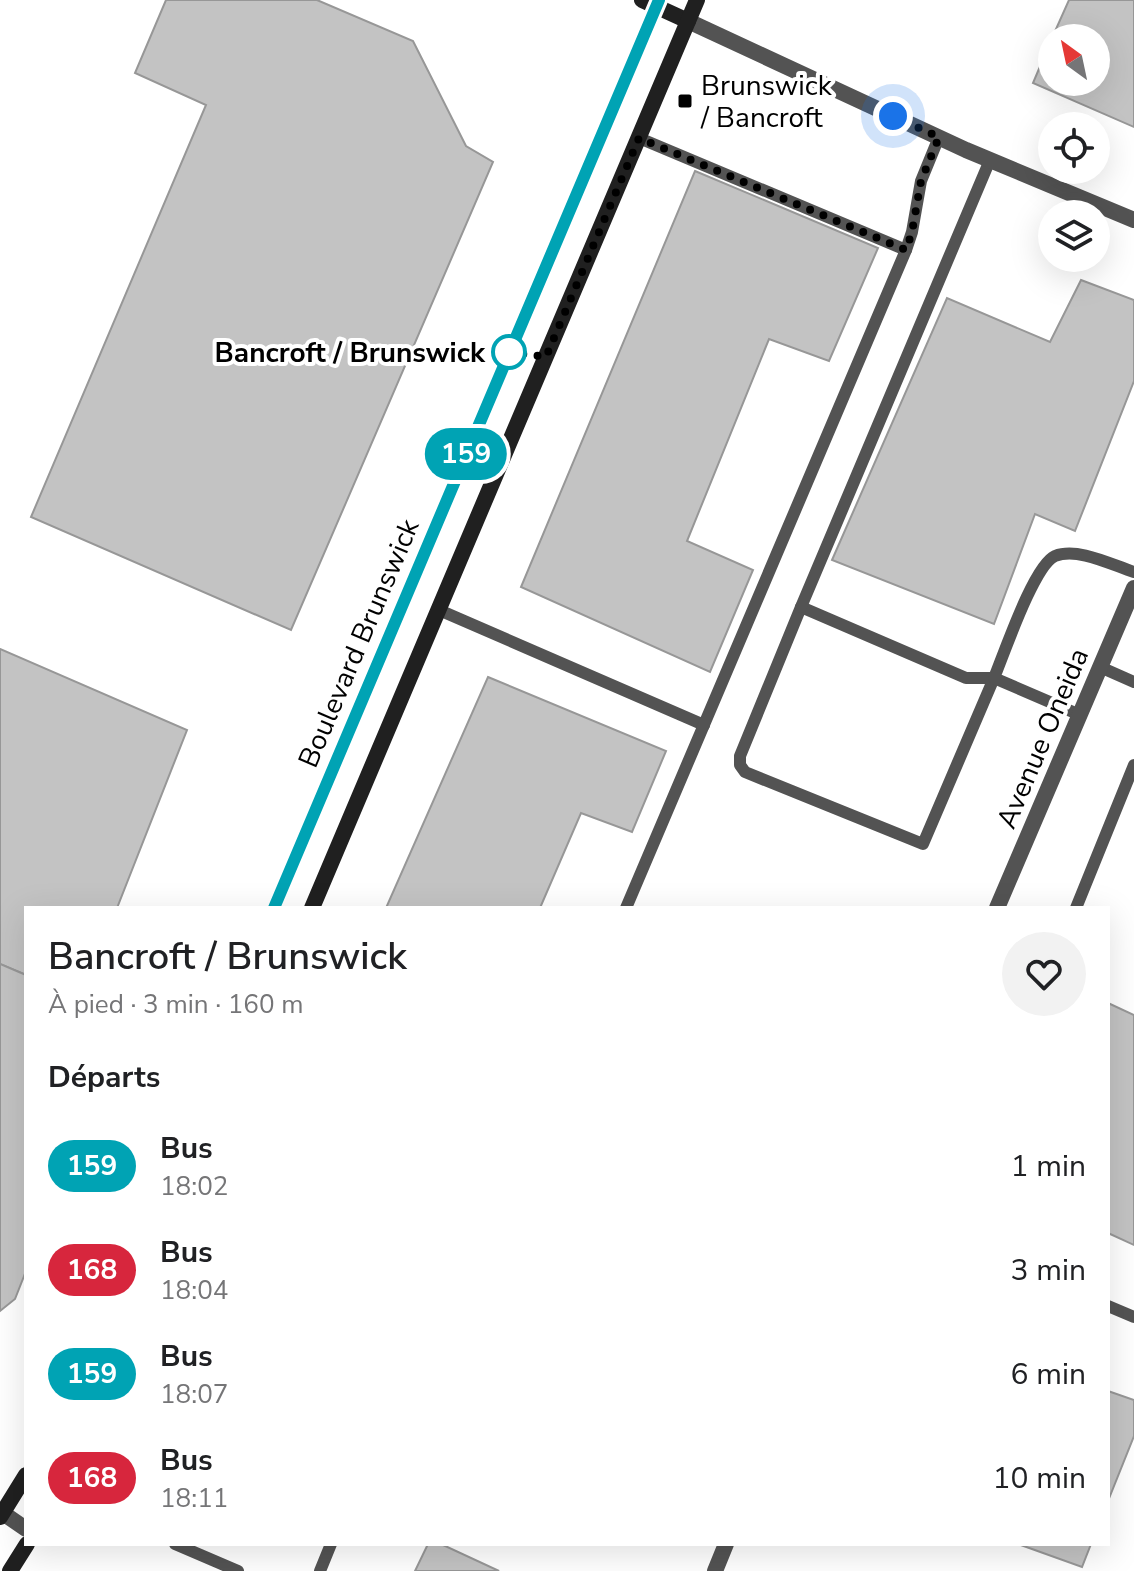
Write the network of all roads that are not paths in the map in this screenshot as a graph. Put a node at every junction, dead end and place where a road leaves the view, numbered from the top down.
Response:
1 (697, 0) edge
2 (653, 2) edge
3 (688, 21) junction
4 (939, 137) junction
5 (639, 138) junction
6 (990, 160) junction
7 (1134, 220) edge
8 (906, 250) junction
9 (1134, 572) edge
10 (1134, 588) edge
11 (801, 607) junction
12 (439, 610) junction
13 (1100, 667) junction
14 (994, 678) junction
15 (1134, 682) edge
16 (1080, 715) junction
17 (704, 725) junction
18 (1134, 765) edge
19 (275, 906) edge
20 (313, 906) edge
21 (627, 906) edge
22 (998, 906) edge
23 (1077, 906) edge
24 (1110, 1307) edge
25 (1134, 1317) edge
26 (24, 1478) edge
27 (1, 1514) edge
28 (24, 1528) edge
29 (26, 1546) edge
30 (180, 1546) edge
31 (330, 1546) edge
32 (725, 1546) edge
33 (10, 1571) edge
34 (238, 1571) edge
35 (320, 1571) edge
36 (715, 1571) edge

1 - 3 street
2 - 3 street
2 - 19 street, Boulevard Brunswick
3 - 4 street
3 - 5 street
4 - 6 street
4 - 8 lane
5 - 8 lane
5 - 12 street
6 - 7 street
6 - 11 lane
8 - 17 lane
9 - 14 lane
10 - 13 street, Avenue Oneida
11 - 14 lane
11 - 14 lane
12 - 17 lane
12 - 20 street
13 - 15 lane
13 - 16 street, Avenue Oneida
14 - 16 lane
16 - 22 street, Avenue Oneida
17 - 21 lane
18 - 23 lane
24 - 25 lane
26 - 27 street
27 - 28 street
29 - 33 street
30 - 34 lane
31 - 35 lane
32 - 36 street

